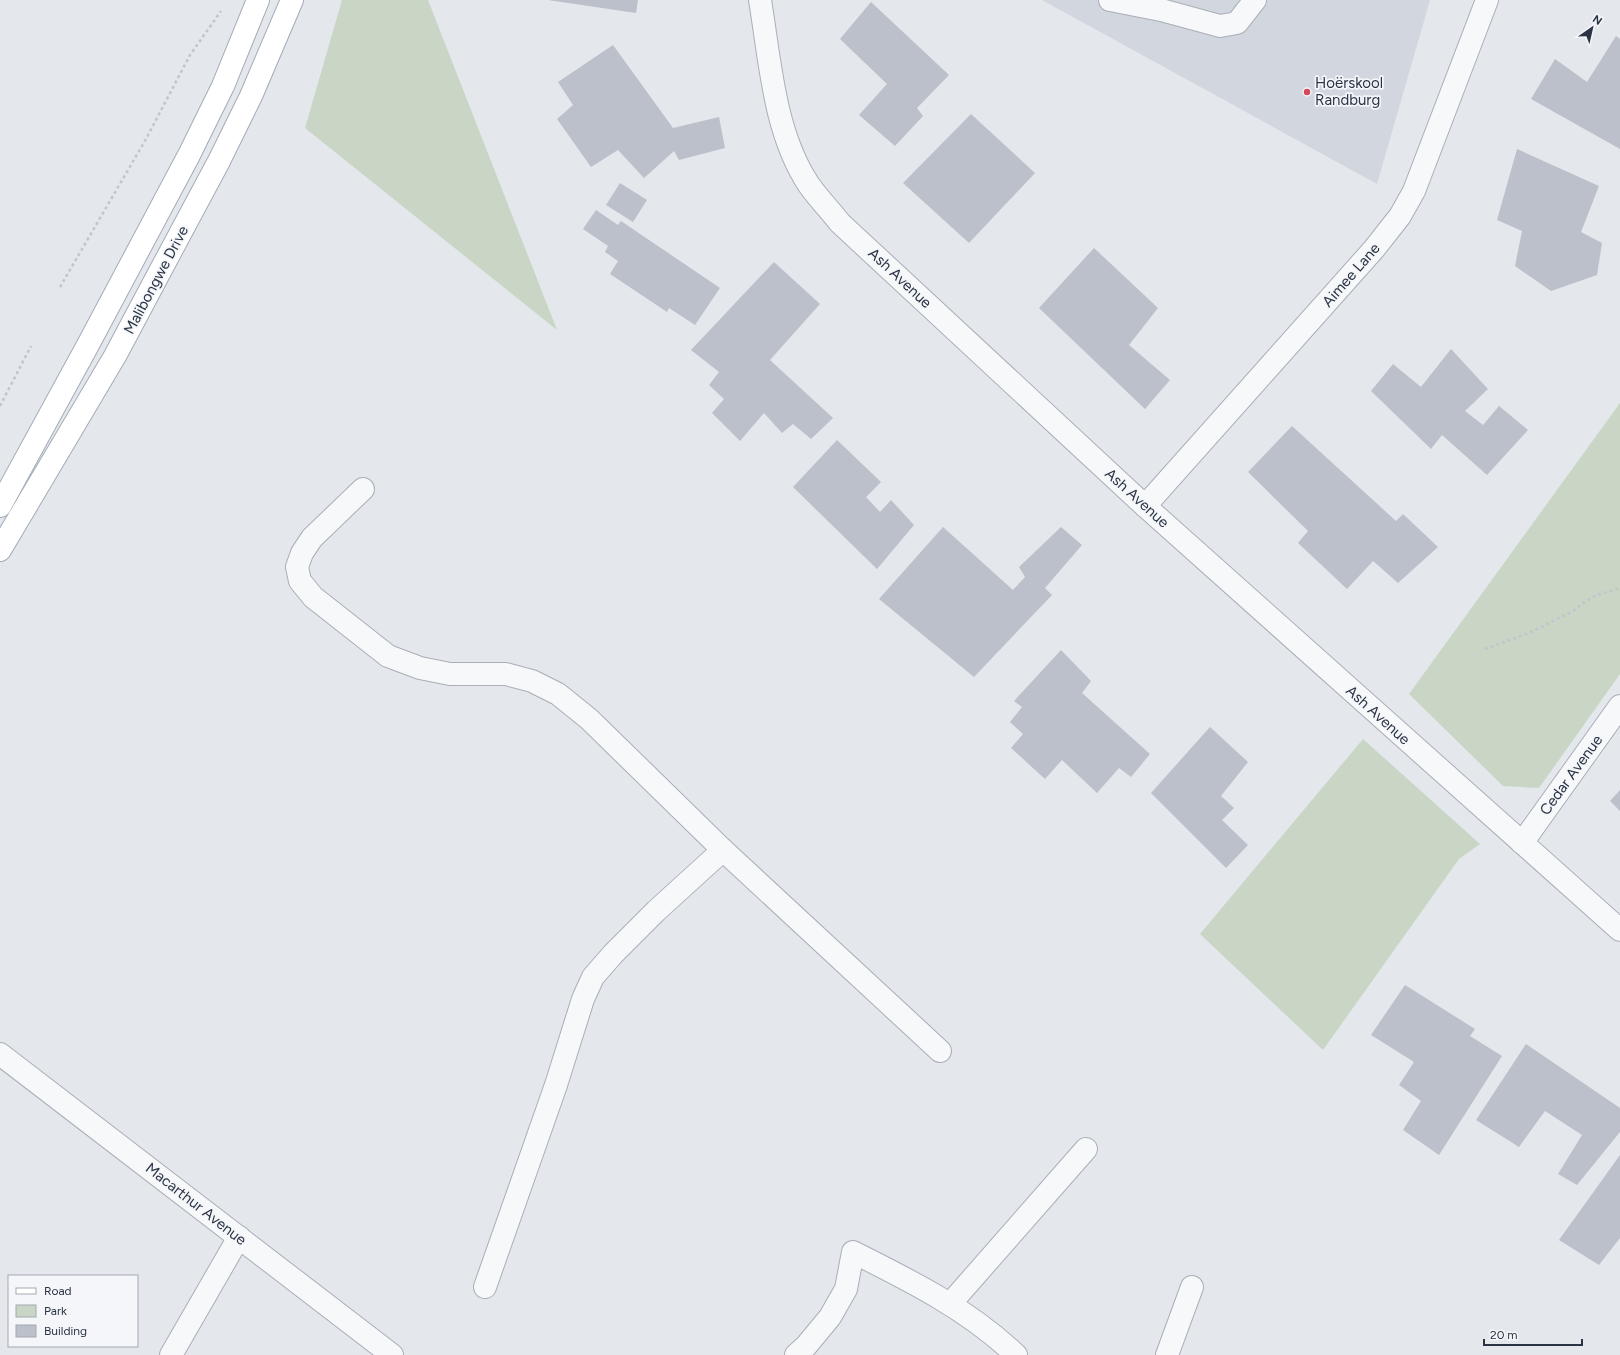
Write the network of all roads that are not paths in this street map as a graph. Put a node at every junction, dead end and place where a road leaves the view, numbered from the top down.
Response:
1 (258, 0) edge
2 (292, 0) edge
3 (760, 0) edge
4 (1110, 0) edge
5 (1255, 0) edge
6 (1487, 0) edge
7 (363, 489) dead end
8 (0, 506) edge
9 (1146, 506) junction
10 (0, 550) edge
11 (1620, 706) edge
12 (1522, 843) junction
13 (723, 850) junction
14 (1620, 930) edge
15 (940, 1051) dead end
16 (0, 1054) edge
17 (1086, 1149) dead end
18 (239, 1236) junction
19 (485, 1287) dead end
20 (1192, 1287) dead end
21 (950, 1304) junction
22 (807, 1352) edge
23 (171, 1355) edge
24 (392, 1355) edge
25 (1016, 1355) edge
26 (1167, 1355) edge

1 - 8 main road, Malibongwe Drive
2 - 10 main road, Malibongwe Drive
3 - 9 street, Ash Avenue
4 - 5 street
6 - 9 street, Aimee Lane
7 - 13 street
9 - 12 street, Ash Avenue
11 - 12 street, Cedar Avenue
12 - 14 street, Ash Avenue
13 - 15 street
13 - 19 street
16 - 18 street, Macarthur Avenue
17 - 21 street
18 - 23 street
18 - 24 street, Macarthur Avenue
20 - 26 street
21 - 22 street
21 - 25 street

